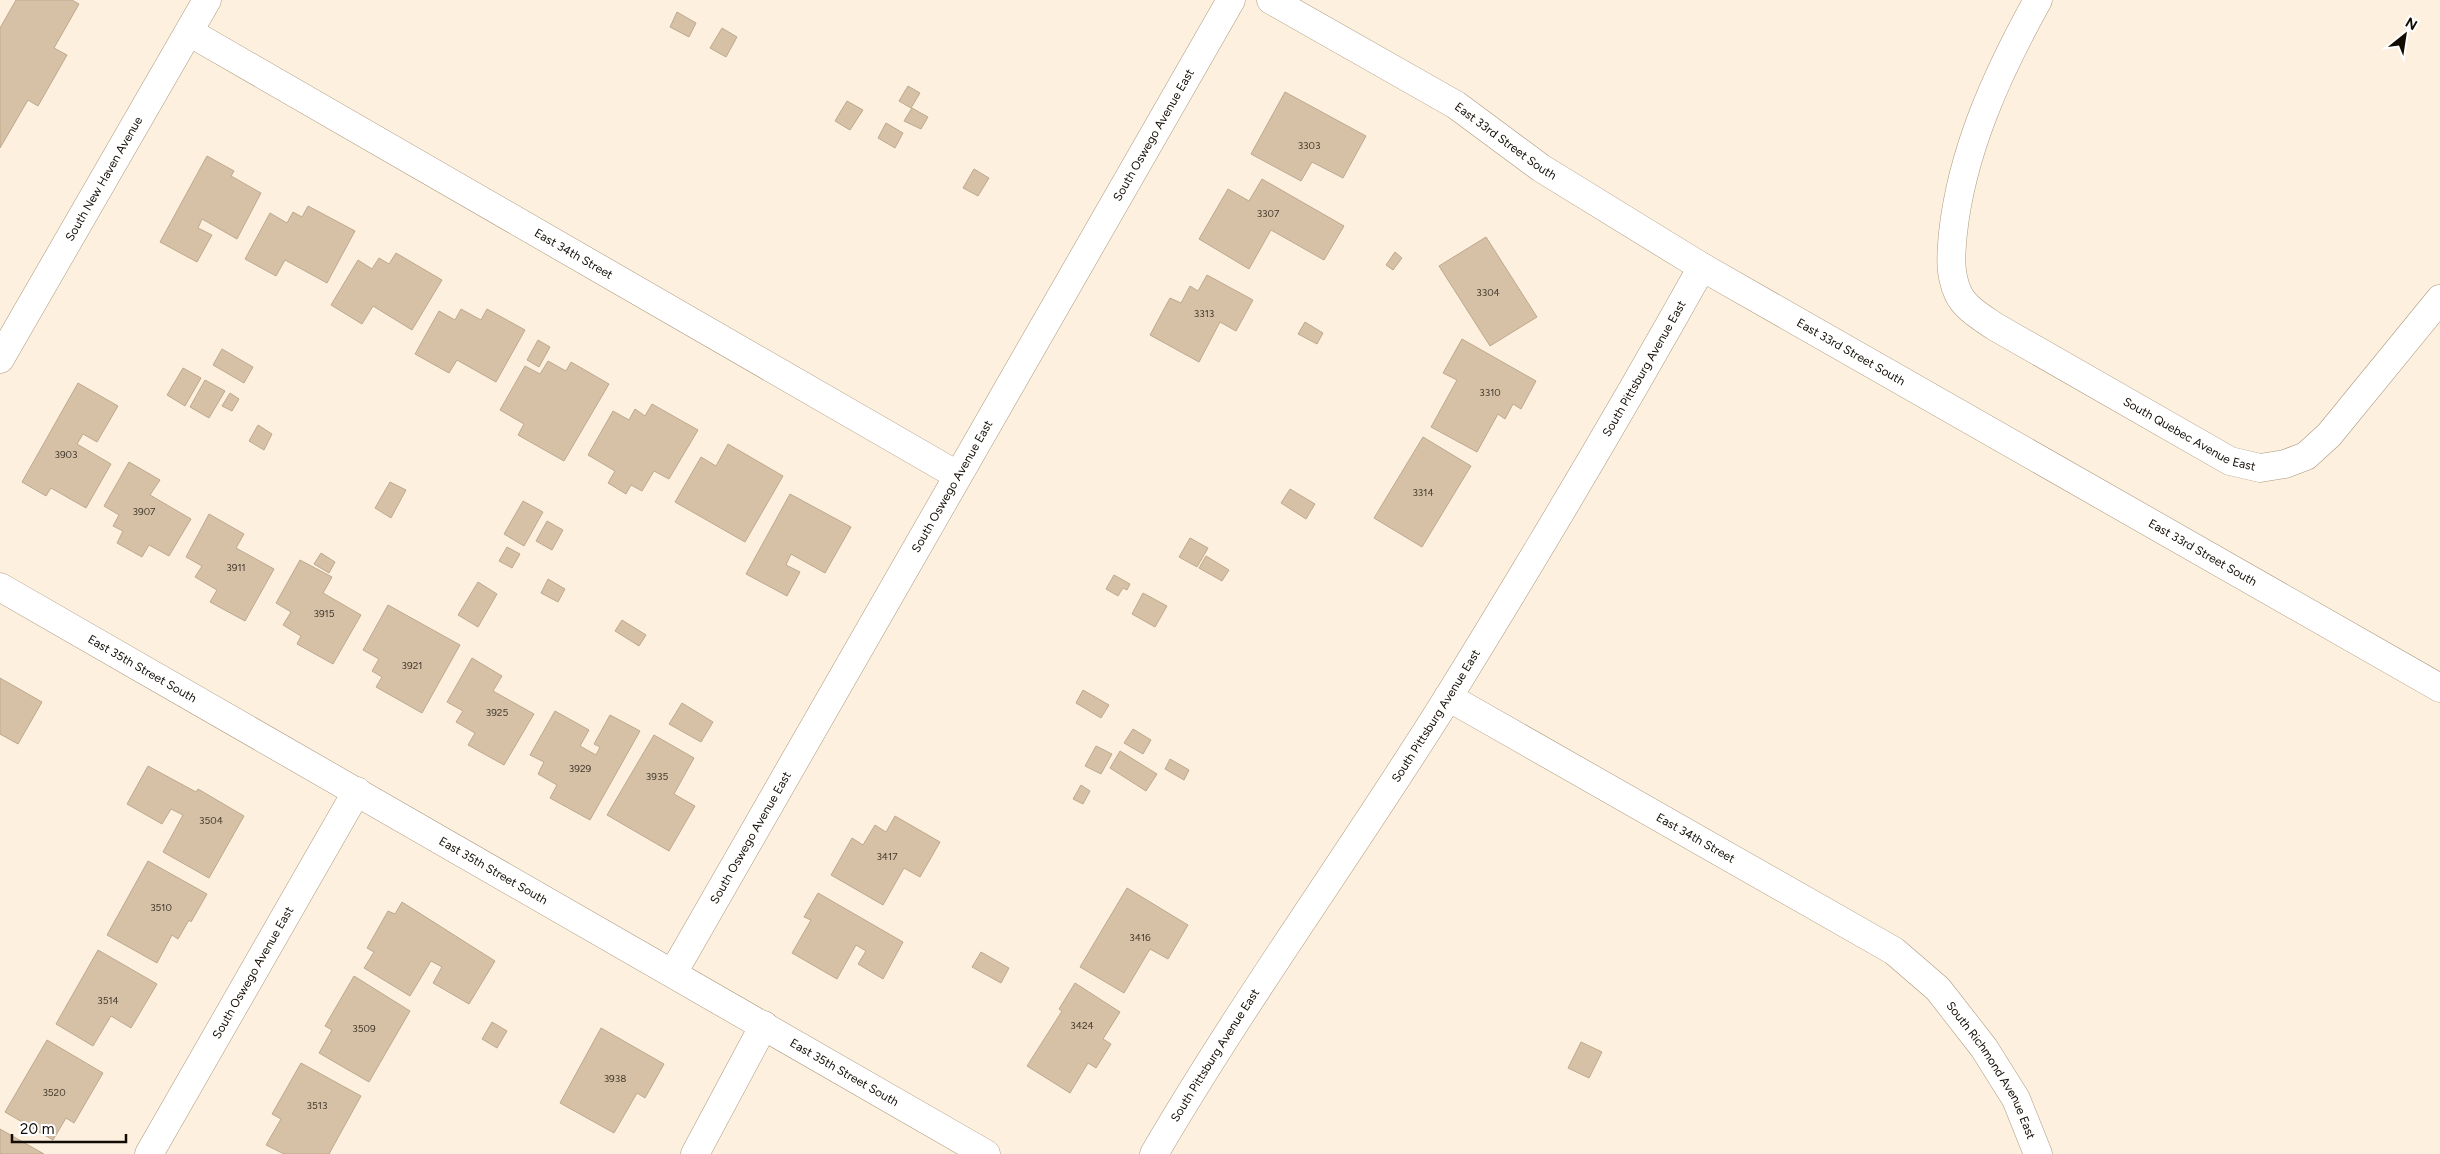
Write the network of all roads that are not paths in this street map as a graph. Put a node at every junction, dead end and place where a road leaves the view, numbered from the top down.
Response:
1 (207, 0) edge
2 (1231, 0) edge
3 (1271, 0) edge
4 (2038, 0) edge
5 (189, 32) junction
6 (1702, 267) junction
7 (2440, 299) edge
8 (0, 359) edge
9 (958, 475) junction
10 (0, 586) edge
11 (2440, 688) edge
12 (1448, 696) junction
13 (357, 791) junction
14 (673, 973) junction
15 (1938, 989) joint
16 (764, 1024) junction
17 (149, 1154) edge
18 (695, 1154) edge
19 (986, 1154) edge
20 (1154, 1154) edge
21 (2038, 1154) edge

1 - 5 street, South New Haven Avenue
2 - 9 street, South Oswego Avenue East
3 - 6 street, East 33rd Street South
4 - 7 street, South Quebec Avenue East
5 - 8 street, South New Haven Avenue
5 - 9 street, East 34th Street
6 - 11 street, East 33rd Street South
6 - 12 street, South Pittsburg Avenue East
9 - 14 street, South Oswego Avenue East
10 - 13 street, East 35th Street South
12 - 15 street, East 34th Street
12 - 20 street, South Pittsburg Avenue East
13 - 14 street, East 35th Street South
13 - 17 street, South Oswego Avenue East
14 - 16 street, East 35th Street South
15 - 21 street, South Richmond Avenue East
16 - 18 street
16 - 19 street, East 35th Street South

